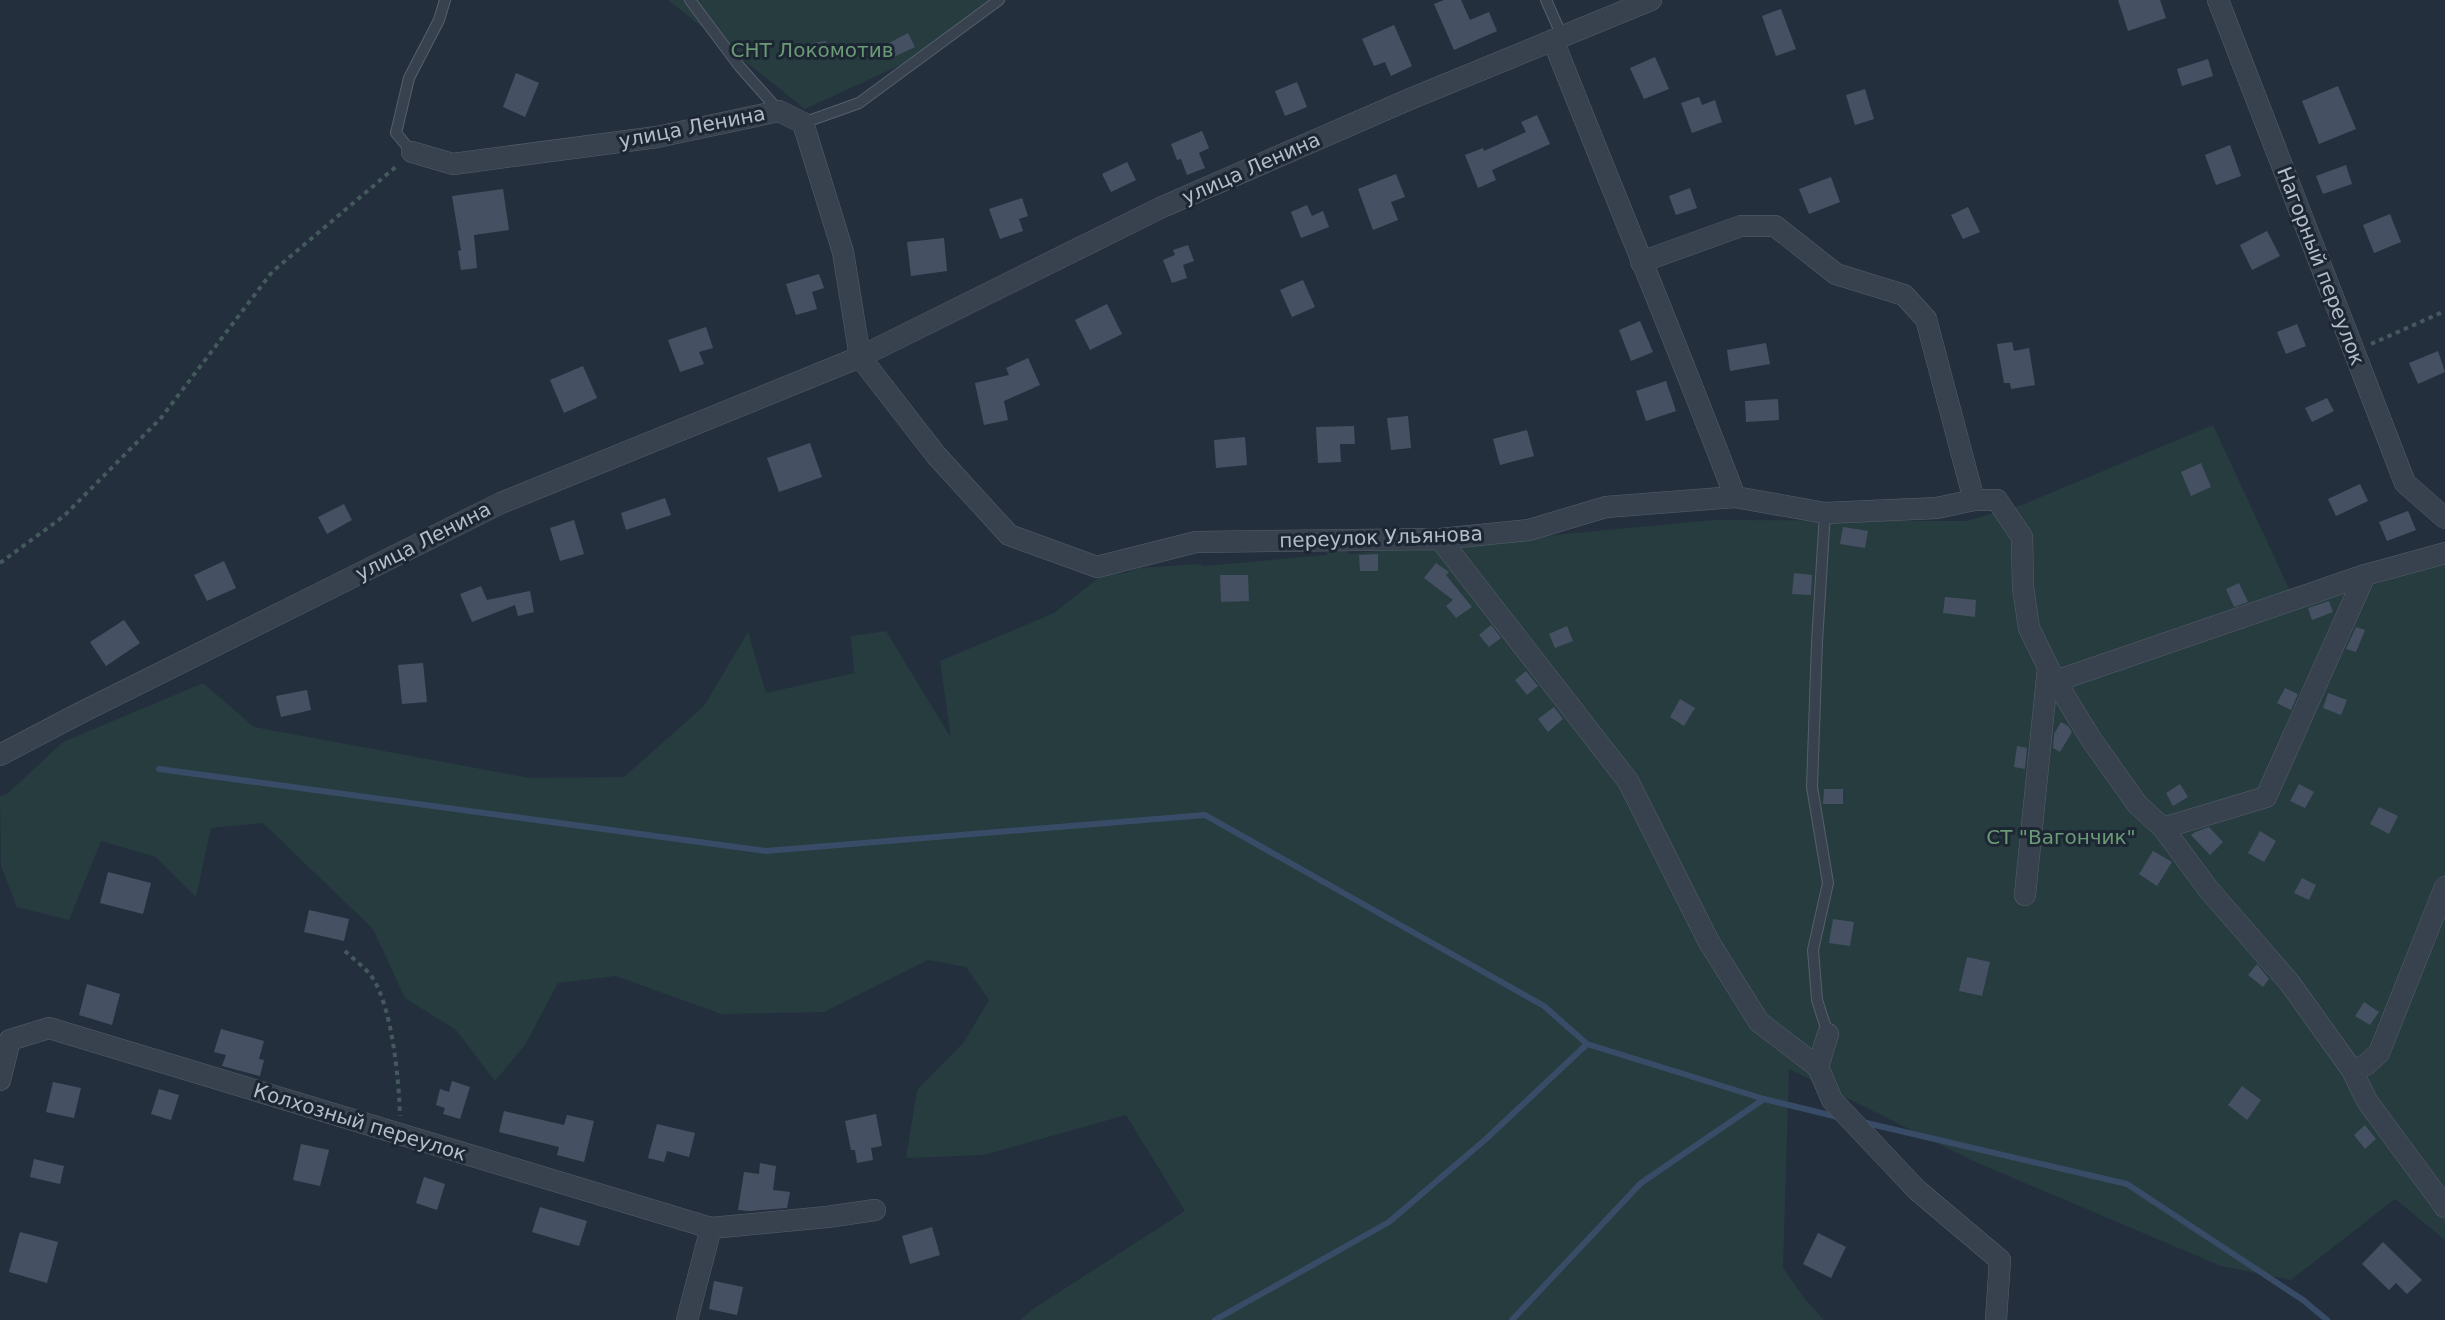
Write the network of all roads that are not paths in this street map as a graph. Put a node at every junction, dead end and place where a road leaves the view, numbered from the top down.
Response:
1 (445, 0) edge
2 (690, 0) edge
3 (999, 0) edge
4 (1546, 0) edge
5 (1651, 0) edge
6 (2218, 0) edge
7 (1557, 38) junction
8 (779, 111) junction
9 (802, 123) junction
10 (412, 152) joint
11 (1641, 262) junction
12 (860, 357) junction
13 (1735, 497) junction
14 (1974, 500) junction
15 (1826, 513) junction
16 (2445, 518) edge
17 (1440, 539) junction
18 (2445, 553) edge
19 (2365, 575) junction
20 (2052, 675) junction
21 (0, 755) edge
22 (2163, 828) junction
23 (2445, 887) edge
24 (2025, 895) dead end
25 (1828, 1034) joint
26 (5, 1037) edge
27 (1818, 1067) junction
28 (2352, 1070) junction
29 (0, 1080) edge
30 (2445, 1207) edge
31 (875, 1210) dead end
32 (711, 1228) junction
33 (687, 1320) edge
34 (1996, 1320) edge

1 - 10 lane
2 - 8 lane
3 - 9 lane
4 - 7 lane
5 - 7 street, улица Ленина
6 - 16 street, Нагорный переулок
7 - 11 street
7 - 12 street, улица Ленина
8 - 9 street, улица Ленина
8 - 10 street, улица Ленина
9 - 12 street
11 - 13 street
11 - 14 street
12 - 17 street, переулок Ульянова
12 - 21 street, улица Ленина
13 - 15 street, переулок Ульянова
13 - 17 street, переулок Ульянова
14 - 15 street, переулок Ульянова
14 - 20 street
15 - 25 lane
17 - 27 street
18 - 19 street
19 - 20 street
19 - 22 street
20 - 22 street
20 - 24 street
22 - 28 street
23 - 28 street
25 - 27 street
26 - 29 street
26 - 32 street, Колхозный переулок
27 - 34 street
28 - 30 street
31 - 32 street, Колхозный переулок
32 - 33 street

